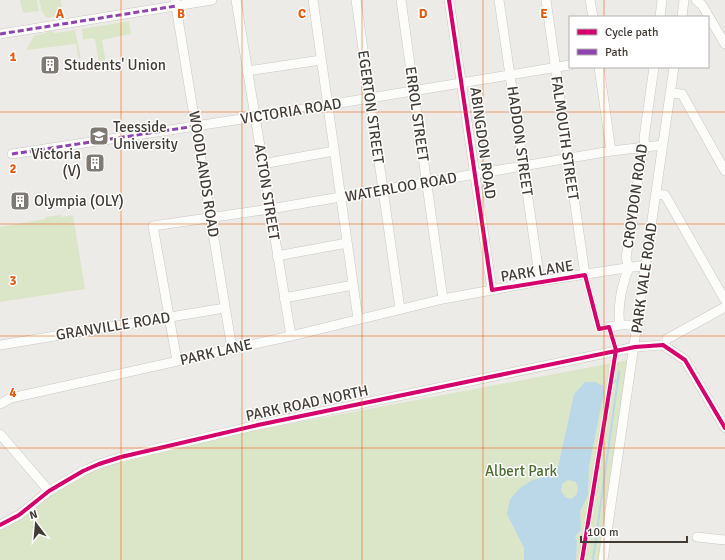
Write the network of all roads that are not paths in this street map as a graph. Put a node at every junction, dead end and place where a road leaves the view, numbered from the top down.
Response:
1 (212, 0) edge
2 (236, 0) edge
3 (312, 0) edge
4 (356, 0) edge
5 (401, 0) edge
6 (449, 0) edge
7 (499, 0) edge
8 (546, 0) edge
9 (590, 0) edge
10 (662, 0) edge
11 (684, 0) edge
12 (696, 0) edge
13 (176, 3) edge
14 (593, 16) edge
15 (660, 16) edge
16 (682, 16) edge
17 (708, 16) edge
18 (709, 17) edge
19 (0, 34) edge
20 (725, 44) edge
21 (321, 60) junction
22 (569, 65) edge
23 (555, 67) junction
24 (600, 68) edge
25 (654, 68) edge
26 (674, 68) edge
27 (247, 71) junction
28 (511, 74) junction
29 (462, 83) junction
30 (414, 90) junction
31 (671, 93) junction
32 (370, 98) junction
33 (327, 105) junction
34 (255, 117) junction
35 (196, 126) junction
36 (663, 145) junction
37 (645, 148) junction
38 (334, 151) junction
39 (611, 151) junction
40 (12, 154) dead end
41 (568, 158) junction
42 (262, 164) junction
43 (524, 166) junction
44 (725, 171) edge
45 (475, 174) junction
46 (427, 182) junction
47 (383, 190) junction
48 (656, 194) junction
49 (340, 197) junction
50 (270, 209) junction
51 (211, 218) junction
52 (347, 243) junction
53 (277, 256) junction
54 (646, 265) junction
55 (629, 268) junction
56 (585, 275) junction
57 (540, 281) junction
58 (353, 285) junction
59 (492, 290) junction
60 (284, 298) junction
61 (443, 299) junction
62 (725, 300) edge
63 (725, 307) edge
64 (225, 308) junction
65 (400, 309) junction
66 (169, 317) junction
67 (358, 319) junction
68 (620, 324) junction
69 (638, 325) junction
70 (610, 327) dead end
71 (291, 336) junction
72 (667, 339) dead end
73 (0, 345) edge
74 (635, 346) junction
75 (232, 348) junction
76 (177, 361) junction
77 (0, 404) edge
78 (725, 428) edge
79 (0, 434) edge
80 (49, 491) junction
81 (0, 524) edge
82 (697, 537) dead end
83 (725, 540) edge
84 (603, 560) edge

1 - 13 street
2 - 27 street, ACTON STREET
3 - 21 street
4 - 32 street, EGERTON STREET
5 - 30 street, ERROL STREET
6 - 29 street, ABINGDON ROAD
7 - 28 street, HADDON STREET
8 - 23 street, FALMOUTH STREET
9 - 14 street
10 - 15 street
11 - 16 street
12 - 17 street
13 - 19 street
13 - 35 street, WOODLANDS ROAD
18 - 20 street
21 - 27 street
21 - 33 street
22 - 23 street, VICTORIA ROAD
23 - 28 street, VICTORIA ROAD
23 - 41 street, FALMOUTH STREET
24 - 39 street
25 - 37 street, CROYDON ROAD
26 - 31 street, PARK VALE ROAD
27 - 34 street, ACTON STREET
28 - 29 street, VICTORIA ROAD
28 - 43 street, HADDON STREET
29 - 30 street, VICTORIA ROAD
29 - 45 street, ABINGDON ROAD
30 - 32 street, VICTORIA ROAD
30 - 46 street, ERROL STREET
31 - 36 street, PARK VALE ROAD
31 - 44 street
32 - 33 street, VICTORIA ROAD
32 - 47 street, EGERTON STREET
33 - 34 street, VICTORIA ROAD
33 - 38 street
34 - 35 street, VICTORIA ROAD
34 - 42 street, ACTON STREET
35 - 40 street, VICTORIA ROAD
35 - 51 street, WOODLANDS ROAD
36 - 37 street, WATERLOO ROAD
36 - 48 street, PARK VALE ROAD
37 - 39 street, WATERLOO ROAD
37 - 55 street, CROYDON ROAD
38 - 42 street
38 - 49 street
39 - 41 street, WATERLOO ROAD
41 - 43 street, WATERLOO ROAD
41 - 56 street, FALMOUTH STREET
42 - 50 street, ACTON STREET
43 - 45 street, WATERLOO ROAD
43 - 57 street, HADDON STREET
45 - 46 street, WATERLOO ROAD
45 - 59 street, ABINGDON ROAD
46 - 47 street, WATERLOO ROAD
46 - 61 street, ERROL STREET
47 - 49 street, WATERLOO ROAD
47 - 65 street, EGERTON STREET
48 - 54 street, PARK VALE ROAD
48 - 62 street
49 - 50 street, WATERLOO ROAD
49 - 52 street
50 - 51 street, WATERLOO ROAD
50 - 53 street, ACTON STREET
51 - 64 street, WOODLANDS ROAD
51 - 66 street, WATERLOO ROAD
52 - 53 street
52 - 58 street
53 - 60 street, ACTON STREET
54 - 55 street, PARK LANE
54 - 69 street, PARK VALE ROAD
55 - 56 street, PARK LANE
55 - 68 street, CROYDON ROAD
56 - 57 street, PARK LANE
57 - 59 street, PARK LANE
58 - 60 street
58 - 67 street
59 - 61 street, PARK LANE
60 - 71 street, ACTON STREET
61 - 65 street, PARK LANE
63 - 72 street
64 - 66 street, GRANVILLE ROAD
64 - 75 street, WOODLANDS ROAD
65 - 67 street, PARK LANE
66 - 73 street, GRANVILLE ROAD
66 - 76 street
67 - 71 street, PARK LANE
68 - 69 street
68 - 70 street
69 - 74 street, PARK VALE ROAD
71 - 75 street, PARK LANE
74 - 78 street, PARK ROAD NORTH
74 - 80 street, PARK ROAD NORTH
74 - 84 street, PARK VALE ROAD
75 - 76 street, PARK LANE
76 - 77 street, PARK LANE
79 - 80 street
80 - 81 street, PARK ROAD NORTH
82 - 83 street

